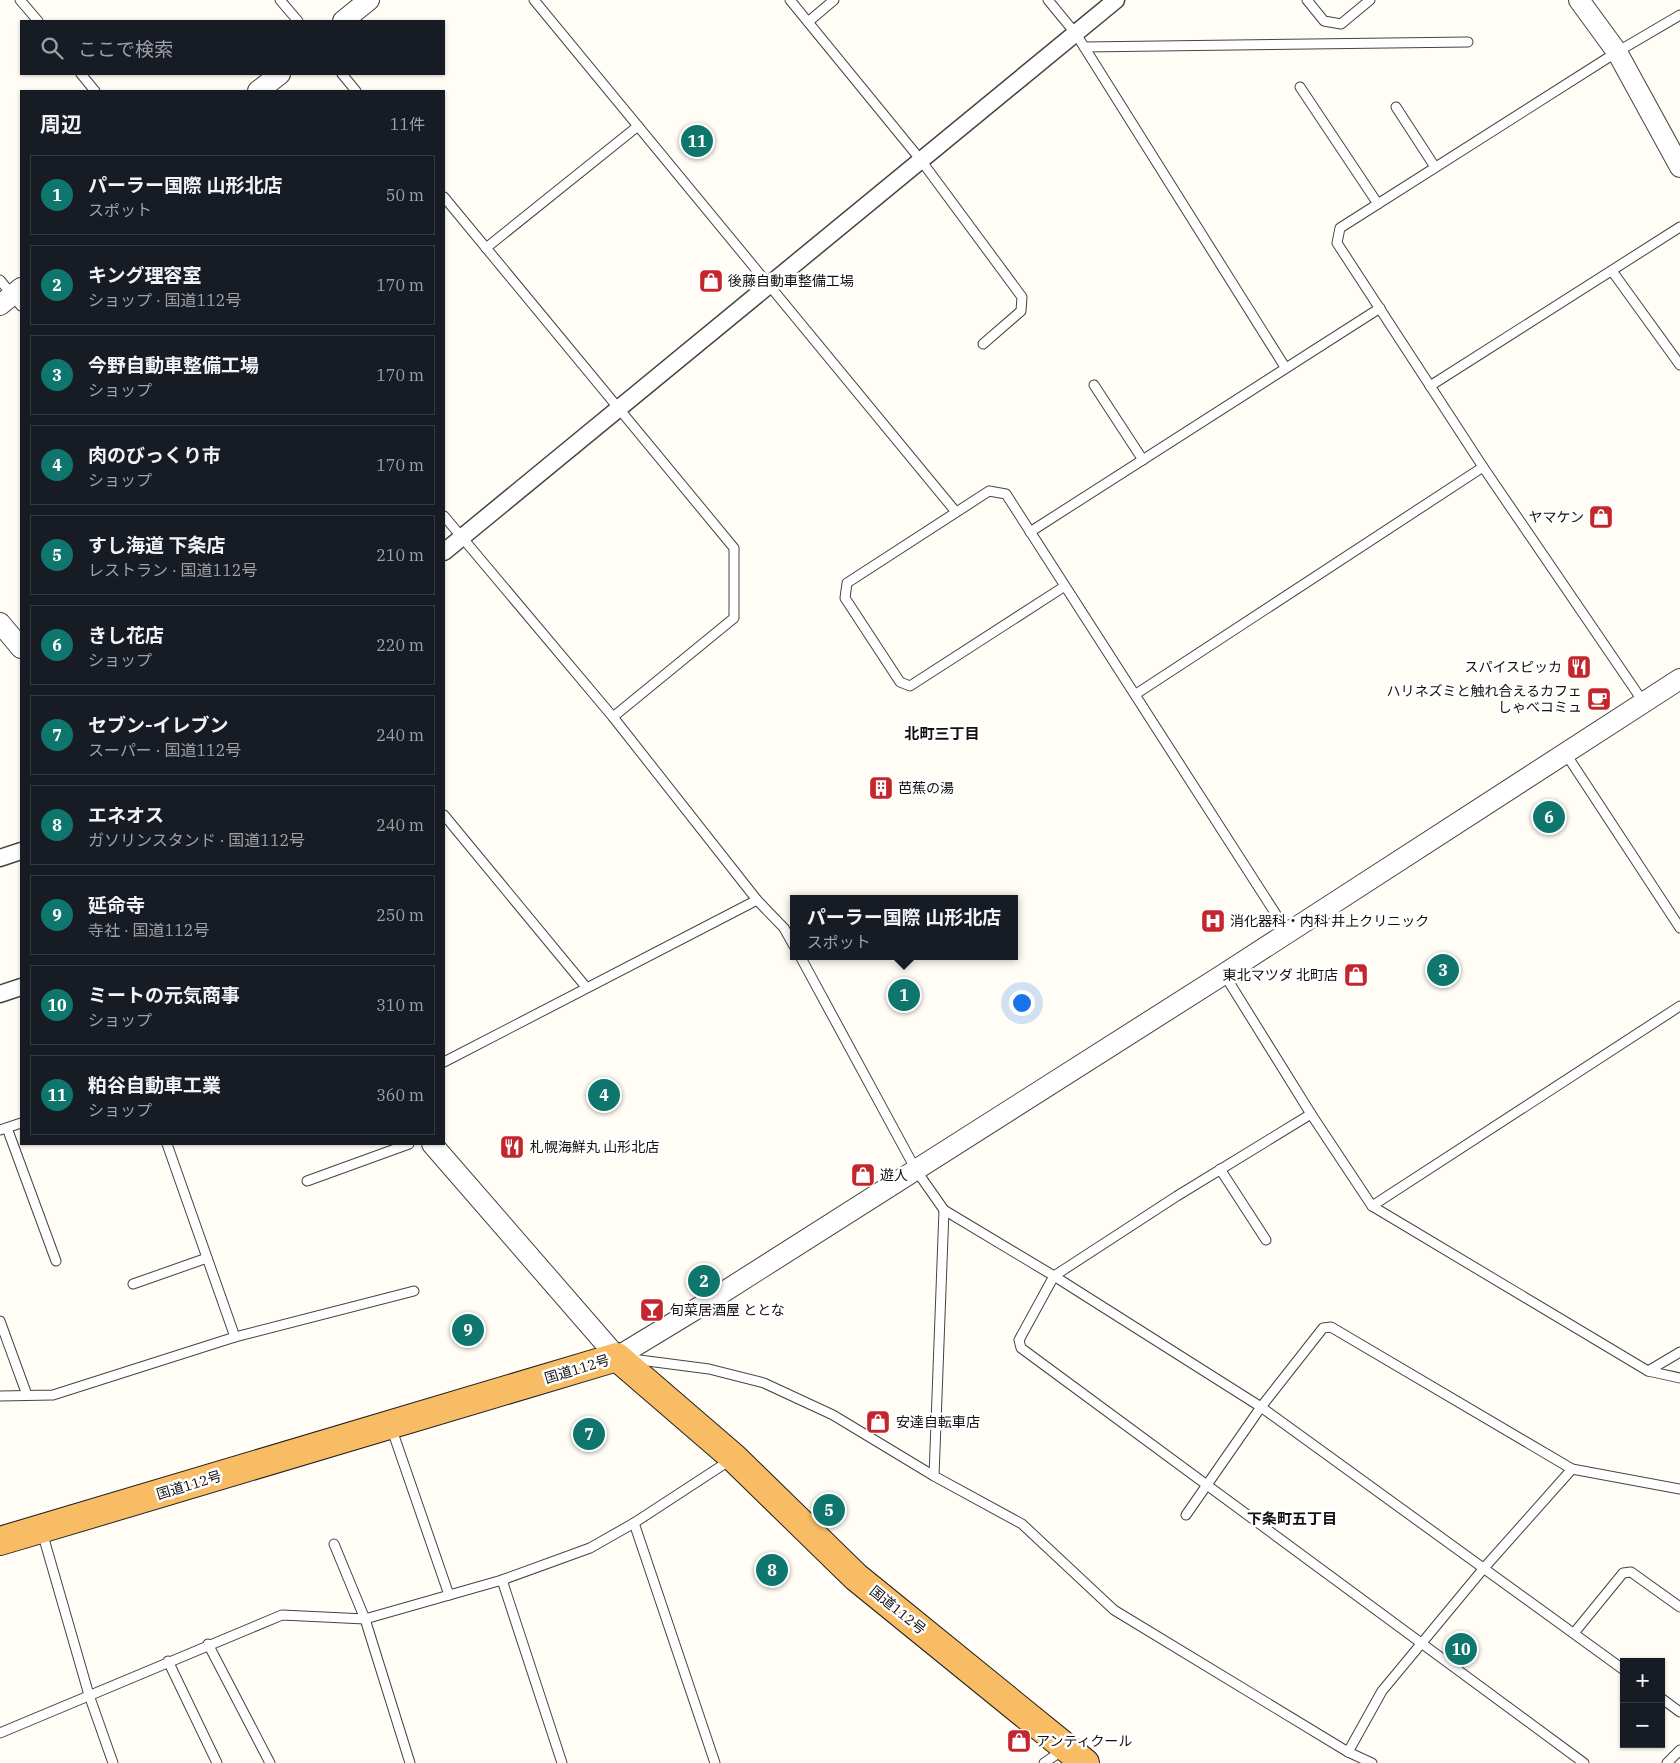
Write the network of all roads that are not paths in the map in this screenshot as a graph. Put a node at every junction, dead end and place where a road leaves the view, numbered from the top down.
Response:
1 (20, 0) edge
2 (280, 0) edge
3 (369, 0) edge
4 (534, 0) edge
5 (790, 0) edge
6 (834, 0) edge
7 (1048, 0) edge
8 (1116, 0) edge
9 (1307, 0) edge
10 (1370, 0) edge
11 (1579, 0) edge
12 (1680, 15) edge
13 (37, 20) edge
14 (297, 20) edge
15 (344, 20) edge
16 (808, 22) junction
17 (1080, 40) junction
18 (1468, 42) dead end
19 (1617, 52) junction
20 (82, 75) edge
21 (279, 75) edge
22 (343, 75) edge
23 (1300, 87) dead end
24 (94, 90) edge
25 (259, 90) edge
26 (355, 90) edge
27 (1396, 107) dead end
28 (638, 126) junction
29 (920, 159) junction
30 (1680, 167) edge
31 (1435, 168) junction
32 (445, 198) edge
33 (1378, 204) junction
34 (1680, 227) edge
35 (486, 248) junction
36 (1612, 271) junction
37 (769, 286) junction
38 (1380, 308) junction
39 (983, 344) dead end
40 (1680, 365) edge
41 (1286, 367) junction
42 (1094, 385) dead end
43 (1430, 386) junction
44 (618, 410) junction
45 (1143, 460) junction
46 (1482, 467) junction
47 (956, 512) junction
48 (445, 517) edge
49 (1030, 532) junction
50 (462, 537) junction
51 (445, 551) edge
52 (1065, 586) junction
53 (0, 623) edge
54 (20, 647) edge
55 (1680, 679) edge
56 (1136, 694) junction
57 (1644, 704) junction
58 (612, 717) junction
59 (1566, 754) junction
60 (445, 816) edge
61 (20, 851) edge
62 (0, 858) edge
63 (757, 900) junction
64 (1680, 928) edge
65 (1288, 933) junction
66 (790, 939) edge
67 (802, 960) edge
68 (1224, 974) junction
69 (20, 987) edge
70 (586, 987) junction
71 (0, 994) edge
72 (1680, 1006) edge
73 (445, 1061) edge
74 (1311, 1114) junction
75 (20, 1123) edge
76 (4, 1129) edge
77 (167, 1145) edge
78 (407, 1145) edge
79 (433, 1145) edge
80 (1220, 1169) junction
81 (916, 1170) junction
82 (307, 1181) dead end
83 (1372, 1206) junction
84 (944, 1210) junction
85 (1266, 1240) dead end
86 (207, 1258) junction
87 (56, 1261) dead end
88 (1054, 1276) junction
89 (133, 1284) dead end
90 (414, 1291) dead end
91 (0, 1321) edge
92 (235, 1337) junction
93 (1680, 1352) edge
94 (616, 1357) junction
95 (1648, 1372) junction
96 (1680, 1378) edge
97 (27, 1395) junction
98 (0, 1396) edge
99 (1261, 1407) junction
100 (390, 1425) junction
101 (733, 1457) junction
102 (1572, 1469) junction
103 (934, 1476) junction
104 (1208, 1486) junction
105 (1680, 1488) edge
106 (1186, 1515) dead end
107 (634, 1523) junction
108 (41, 1529) junction
109 (0, 1542) edge
110 (334, 1544) dead end
111 (1484, 1568) junction
112 (502, 1580) junction
113 (449, 1595) junction
114 (1680, 1607) edge
115 (365, 1619) junction
116 (1574, 1634) junction
117 (208, 1644) junction
118 (1421, 1644) junction
119 (168, 1661) junction
120 (1620, 1667) edge
121 (89, 1695) junction
122 (1665, 1701) edge
123 (1680, 1712) edge
124 (0, 1732) edge
125 (1680, 1750) edge
126 (1348, 1752) junction
127 (1064, 1758) edge
128 (113, 1763) edge
129 (217, 1763) edge
130 (270, 1763) edge
131 (410, 1763) edge
132 (562, 1763) edge
133 (715, 1763) edge
134 (1372, 1763) edge
135 (1584, 1763) edge
136 (1667, 1763) edge

1 - 13 lane
2 - 14 lane
3 - 15 street
4 - 28 lane
5 - 16 lane
6 - 16 lane
7 - 17 lane
8 - 17 street
9 - 10 lane
11 - 19 street
12 - 19 lane
16 - 29 lane
17 - 18 lane
17 - 29 street
17 - 41 lane
19 - 30 street
19 - 31 lane
20 - 24 lane
21 - 25 street
22 - 26 lane
23 - 33 lane
27 - 31 lane
28 - 35 lane
28 - 37 lane
29 - 37 street
29 - 39 lane
31 - 33 lane
32 - 35 lane
33 - 38 lane
34 - 36 lane
35 - 44 lane
36 - 40 lane
36 - 43 lane
37 - 44 street
37 - 47 lane
38 - 41 lane
38 - 43 lane
41 - 45 lane
42 - 45 lane
43 - 46 lane
44 - 50 street
44 - 58 lane
45 - 49 lane
46 - 56 lane
46 - 57 lane
47 - 49 lane
47 - 52 lane
48 - 50 lane
49 - 52 lane
50 - 51 street
50 - 58 lane
52 - 56 lane
53 - 54 street
55 - 57 street
56 - 65 lane
57 - 59 street
58 - 63 lane
59 - 64 lane
59 - 65 street
60 - 70 lane
61 - 62 street
63 - 66 lane
63 - 70 lane
65 - 68 street
67 - 81 lane
68 - 74 lane
68 - 81 street
69 - 71 street
70 - 73 lane
72 - 83 lane
74 - 80 lane
74 - 83 lane
75 - 76 lane
76 - 87 lane
77 - 86 lane
78 - 82 lane
79 - 94 street
80 - 85 lane
80 - 88 lane
81 - 84 lane
81 - 94 street
83 - 95 lane
84 - 88 lane
84 - 103 lane
86 - 89 lane
86 - 92 lane
88 - 99 lane
88 - 104 lane
90 - 92 lane
91 - 97 lane
92 - 97 lane
93 - 95 lane
94 - 100 highway, 国道112号
94 - 101 highway, 国道112号
94 - 103 lane
95 - 96 lane
97 - 98 lane
99 - 102 lane
99 - 104 lane
99 - 111 lane
100 - 108 highway, 国道112号
100 - 113 lane
101 - 107 lane
101 - 127 highway, 国道112号
102 - 105 lane
102 - 111 lane
103 - 126 lane
104 - 106 lane
104 - 118 lane
107 - 112 lane
107 - 133 lane
108 - 109 highway, 国道112号
108 - 121 lane
110 - 115 lane
111 - 116 lane
111 - 118 lane
112 - 113 lane
112 - 132 lane
113 - 115 lane
114 - 116 lane
115 - 117 lane
115 - 131 lane
116 - 120 lane
117 - 119 lane
117 - 130 lane
118 - 126 lane
118 - 135 lane
119 - 121 lane
119 - 129 lane
121 - 124 lane
121 - 128 lane
122 - 123 lane
125 - 136 lane
126 - 134 lane

